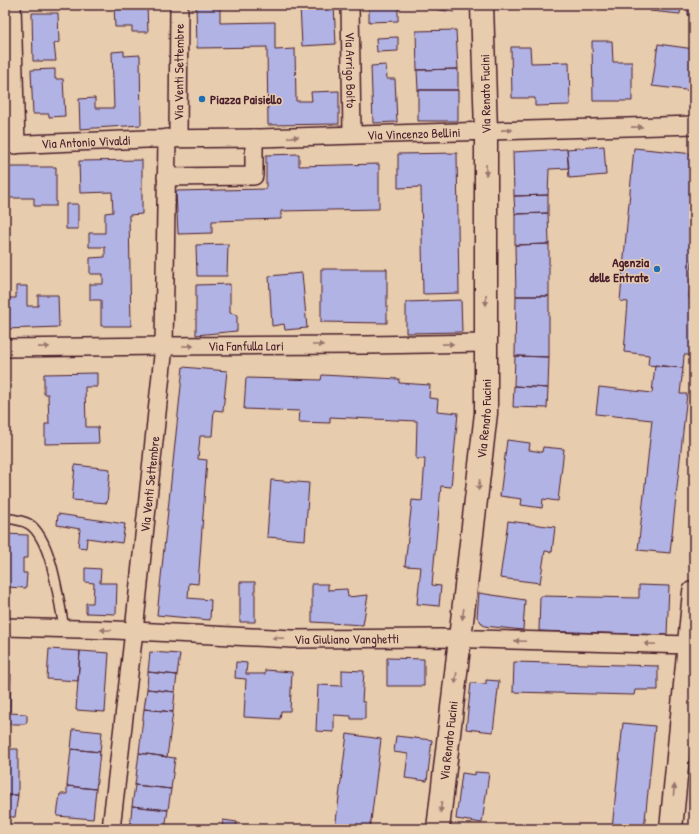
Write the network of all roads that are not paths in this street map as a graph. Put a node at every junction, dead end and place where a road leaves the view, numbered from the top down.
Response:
1 (12, 5) edge
2 (179, 5) edge
3 (350, 5) edge
4 (482, 5) edge
5 (694, 125) edge
6 (486, 130) junction
7 (352, 134) junction
8 (172, 138) junction
9 (254, 138) junction
10 (10, 145) edge
11 (166, 177) junction
12 (486, 343) junction
13 (164, 346) junction
14 (5, 348) edge
15 (5, 518) edge
16 (694, 592) edge
17 (5, 627) edge
18 (64, 628) junction
19 (134, 631) junction
20 (460, 639) junction
21 (689, 645) junction
22 (111, 829) edge
23 (438, 829) edge
24 (671, 829) edge

1 - 10 street
2 - 8 street, Via Venti Settembre
3 - 7 street, Via Arrigo Boito
4 - 6 main road, Via Renato Fucini
6 -> 5 street, Via Vincenzo Bellini
6 - 7 street, Via Vincenzo Bellini
6 -> 12 main road, Via Renato Fucini
9 -> 7 street, Via Vincenzo Bellini
8 - 9 street, Via Vincenzo Bellini
8 - 10 street, Via Antonio Vivaldi
8 - 11 street, Via Venti Settembre
9 - 11 street
11 - 13 street, Via Venti Settembre
13 -> 12 street, Via Fanfulla Lari
12 -> 20 main road, Via Renato Fucini
14 -> 13 street, Via Fanfulla Lari
13 - 19 street, Via Venti Settembre
15 - 18 lane
16 - 21 main road
17 - 18 street, Via Giuliano Vanghetti
19 -> 18 street, Via Giuliano Vanghetti
20 -> 19 street, Via Giuliano Vanghetti
19 - 22 street, Via Venti Settembre
21 -> 20 street, Via Giuliano Vanghetti
20 -> 23 main road, Via Renato Fucini
24 -> 21 main road

